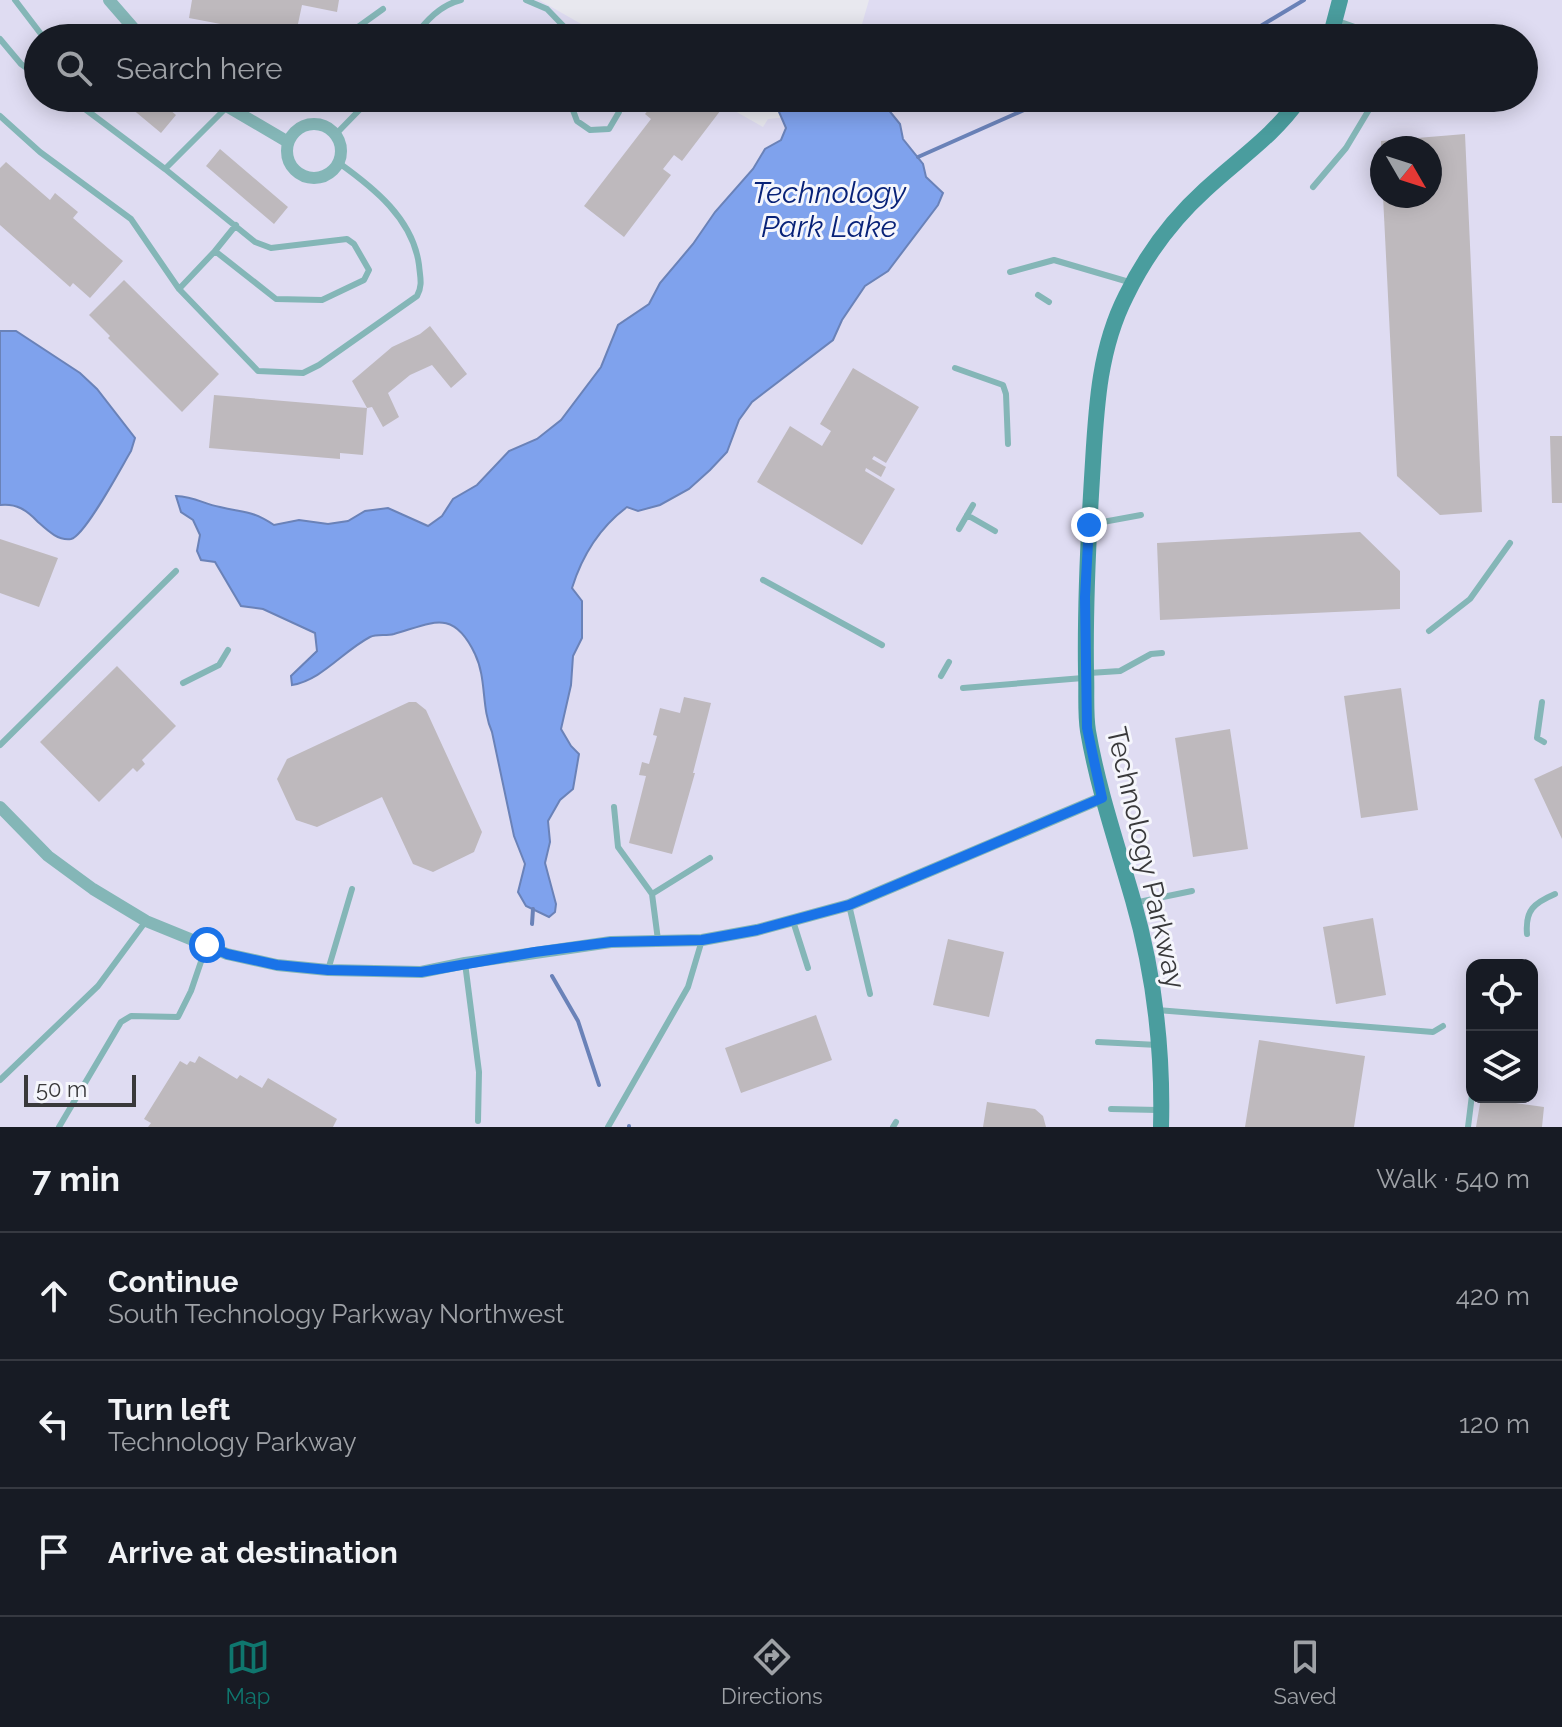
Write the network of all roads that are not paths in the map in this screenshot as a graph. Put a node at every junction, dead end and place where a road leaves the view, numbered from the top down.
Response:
1 (15, 0) edge
2 (109, 0) edge
3 (461, 0) edge
4 (526, 0) edge
5 (1340, 0) edge
6 (383, 9) dead end
7 (1335, 20) junction
8 (33, 24) edge
9 (130, 24) edge
10 (362, 24) edge
11 (423, 24) edge
12 (561, 24) edge
13 (1334, 24) edge
14 (1346, 24) edge
15 (0, 39) edge
16 (24, 66) edge
17 (90, 112) edge
18 (221, 112) edge
19 (243, 112) edge
20 (357, 112) edge
21 (574, 112) edge
22 (619, 112) edge
23 (1290, 112) edge
24 (1368, 112) edge
25 (0, 116) edge
26 (336, 134) junction
27 (288, 142) junction
28 (339, 163) junction
29 (165, 169) junction
30 (1313, 187) dead end
31 (236, 225) junction
32 (215, 251) junction
33 (1010, 272) dead end
34 (1133, 283) junction
35 (179, 289) junction
36 (1038, 295) dead end
37 (1049, 302) dead end
38 (955, 368) dead end
39 (1008, 444) dead end
40 (973, 505) dead end
41 (967, 515) junction
42 (1141, 515) dead end
43 (1089, 525) junction
44 (959, 529) dead end
45 (995, 531) dead end
46 (1510, 543) dead end
47 (176, 571) dead end
48 (763, 580) dead end
49 (1429, 631) dead end
50 (882, 645) dead end
51 (228, 650) dead end
52 (1162, 653) dead end
53 (949, 662) dead end
54 (941, 676) dead end
55 (1086, 676) junction
56 (183, 683) dead end
57 (963, 688) dead end
58 (1542, 702) dead end
59 (1544, 742) dead end
60 (0, 745) edge
61 (1102, 798) junction
62 (0, 807) edge
63 (614, 807) dead end
64 (710, 858) dead end
65 (352, 889) dead end
66 (1192, 891) dead end
67 (652, 894) junction
68 (1555, 894) dead end
69 (1134, 903) junction
70 (849, 905) junction
71 (146, 921) junction
72 (793, 921) junction
73 (1527, 934) dead end
74 (702, 940) junction
75 (658, 941) junction
76 (207, 945) junction
77 (465, 963) junction
78 (808, 968) dead end
79 (328, 970) junction
80 (870, 994) dead end
81 (1155, 1010) junction
82 (1443, 1026) dead end
83 (1098, 1042) dead end
84 (1158, 1045) junction
85 (0, 1080) edge
86 (1471, 1103) edge
87 (1111, 1109) dead end
88 (1161, 1119) edge
89 (478, 1121) dead end
90 (59, 1127) edge
91 (608, 1127) edge
92 (1468, 1127) edge

1 - 8 lane
2 - 9 street
3 - 11 lane
4 - 12 lane
5 - 7 street
6 - 10 lane
7 - 13 street
7 - 14 lane
15 - 16 lane
17 - 29 lane
18 - 29 lane
19 - 27 street
20 - 26 lane
21 - 22 lane
23 - 34 street, Technology Parkway
24 - 30 lane
25 - 35 lane
26 - 27 street
26 - 28 street
27 - 28 street
28 - 35 lane
29 - 31 lane
31 - 32 lane
31 - 32 lane
32 - 35 lane
33 - 34 lane
34 - 43 street, Technology Parkway
36 - 37 lane
38 - 39 lane
40 - 41 lane
41 - 44 lane
41 - 45 lane
42 - 43 lane
43 - 55 street, Technology Parkway
46 - 49 lane
47 - 60 lane
48 - 50 lane
51 - 56 lane
52 - 55 lane
53 - 54 lane
55 - 57 lane
55 - 61 street, Technology Parkway
58 - 59 lane
61 - 69 street, Technology Parkway
61 - 70 street
62 - 71 street
63 - 67 lane
64 - 67 lane
65 - 79 lane
66 - 69 lane
67 - 75 lane
68 - 73 lane
69 - 81 street, Technology Parkway
70 - 72 street
70 - 80 lane
71 - 76 street
71 - 85 lane
72 - 74 street
72 - 78 lane
74 - 75 street
74 - 91 lane
75 - 77 street
76 - 79 street
76 - 90 lane
77 - 79 street
77 - 89 lane
81 - 82 lane
81 - 84 street, Technology Parkway
83 - 84 lane
84 - 88 street, Technology Parkway
86 - 92 lane
87 - 88 lane

